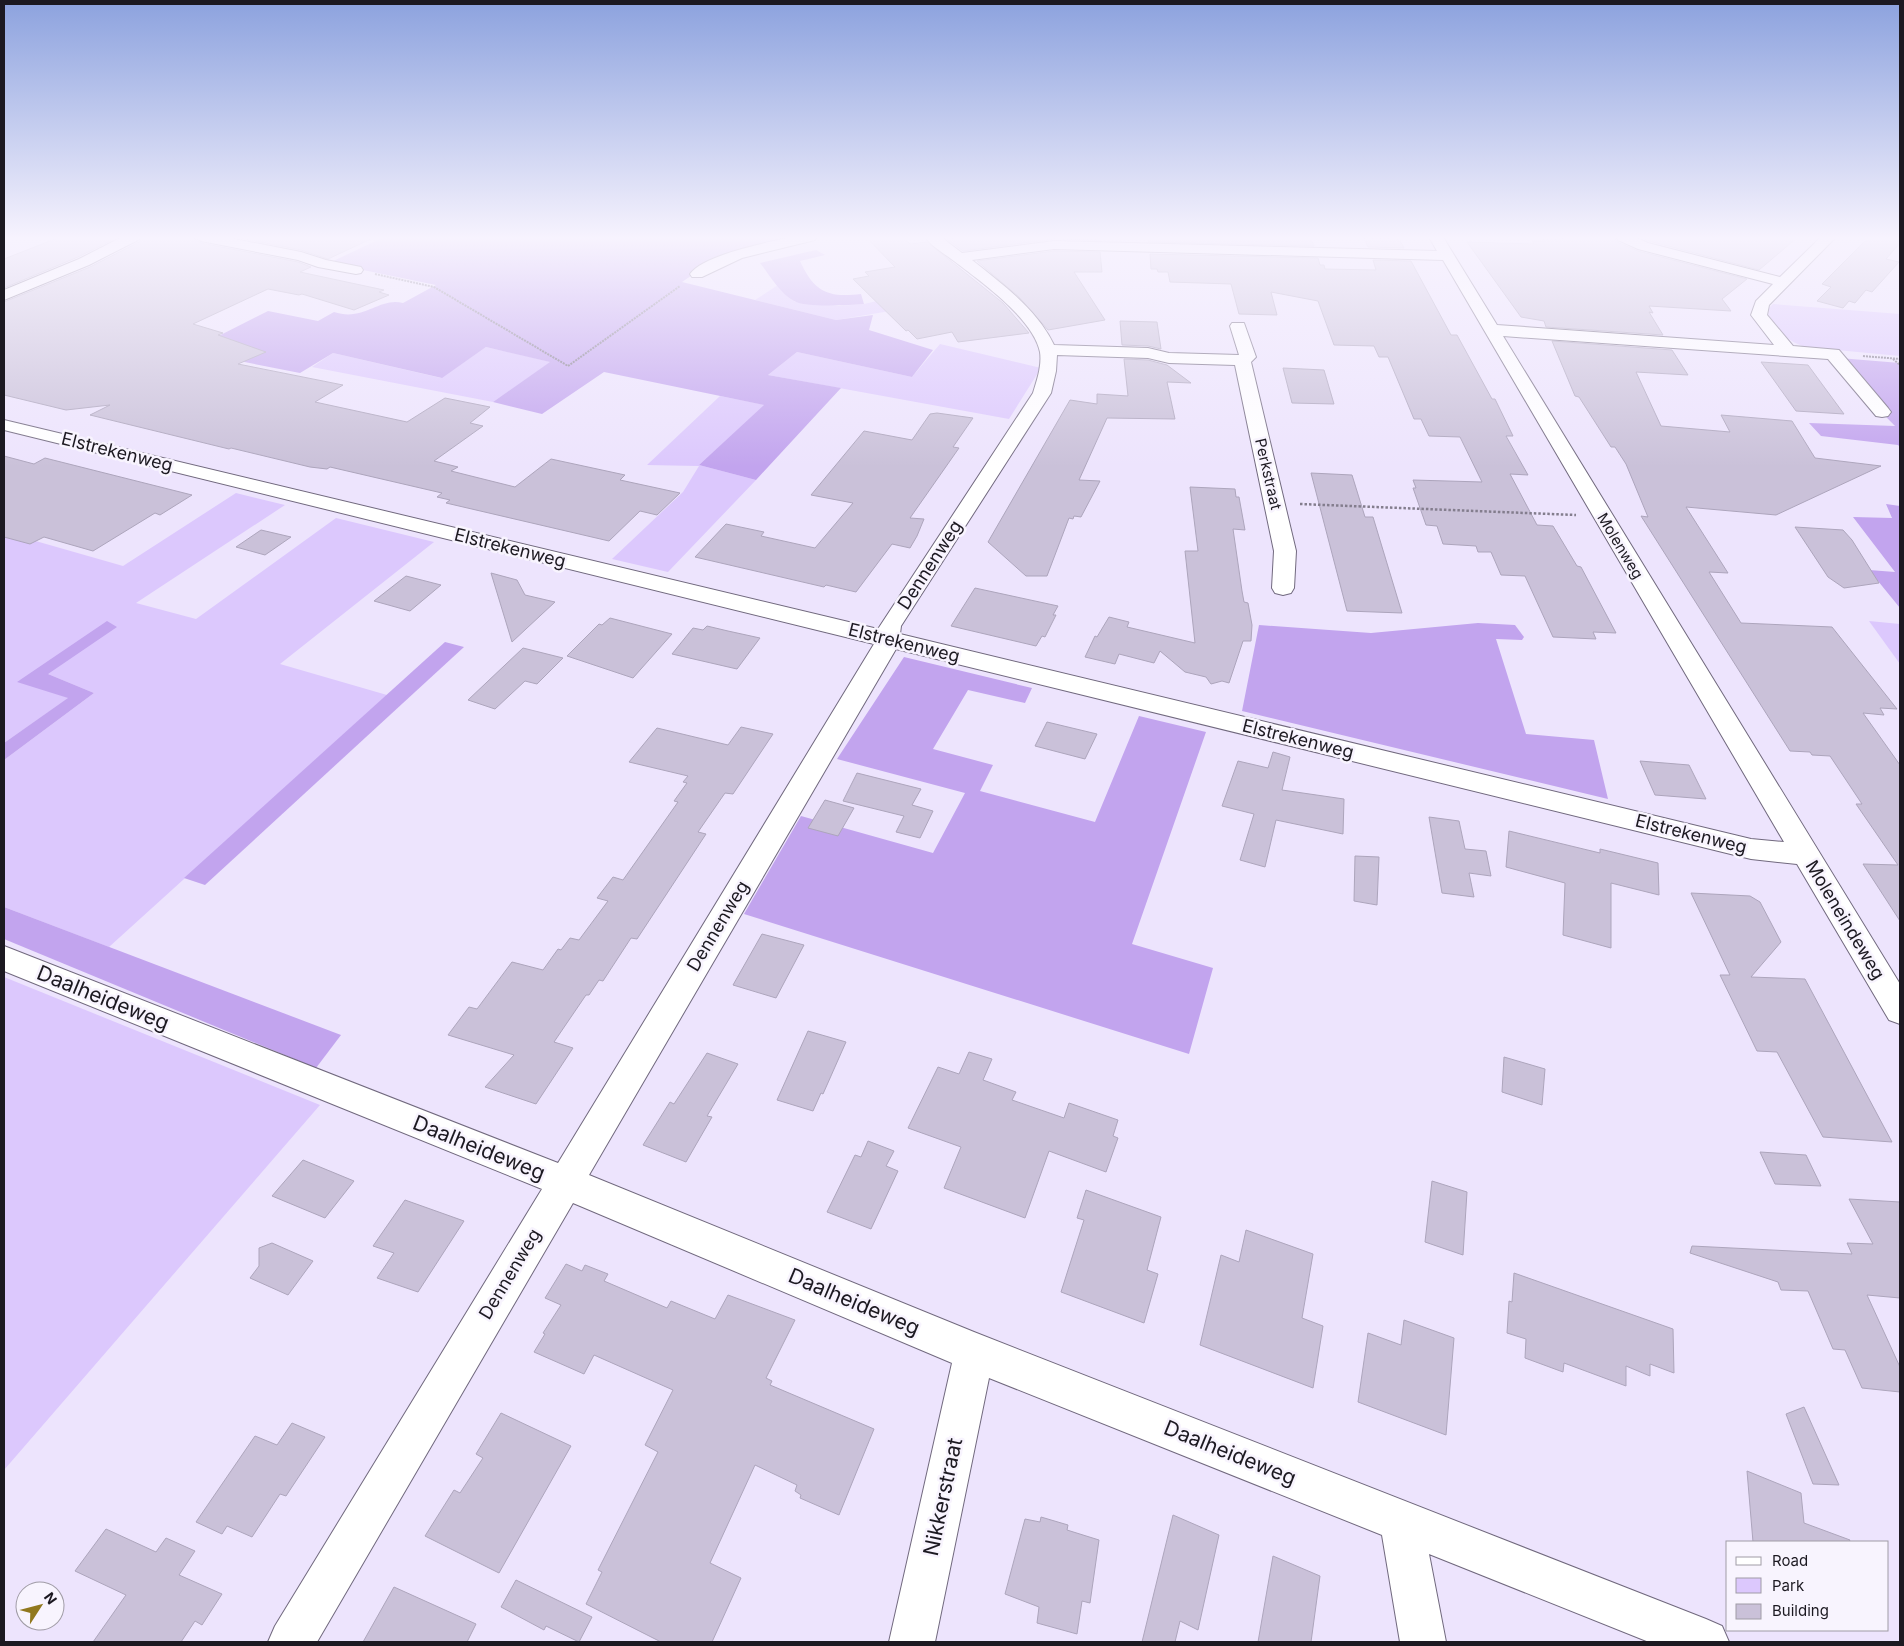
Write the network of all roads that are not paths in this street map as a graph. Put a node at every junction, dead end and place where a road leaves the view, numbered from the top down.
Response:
1 (1026, 314) edge
2 (1483, 314) edge
3 (1760, 314) edge
4 (1238, 326) dead end
5 (1493, 330) junction
6 (1048, 350) junction
7 (1787, 350) junction
8 (1242, 360) junction
9 (1882, 412) dead end
10 (4, 424) edge
11 (1283, 588) dead end
12 (887, 639) junction
13 (1806, 854) junction
14 (4, 958) edge
15 (1900, 1012) edge
16 (565, 1182) junction
17 (974, 1352) junction
18 (1401, 1521) junction
19 (291, 1642) edge
20 (912, 1642) edge
21 (1423, 1642) edge
22 (1706, 1642) edge

1 - 6 street
2 - 5 street, Molenweg
3 - 7 street
4 - 8 street, Perkstraat
5 - 7 street
5 - 13 street, Molenweg
6 - 8 street
6 - 12 street, Dennenweg
7 - 9 street
8 - 11 street, Perkstraat
10 - 12 street, Elstrekenweg
12 - 13 street, Elstrekenweg
12 - 16 street, Dennenweg
13 - 15 street, Moleneindeweg
14 - 16 street, Daalheideweg
16 - 17 street, Daalheideweg
16 - 19 street, Dennenweg
17 - 18 street, Daalheideweg
17 - 20 street, Nikkerstraat
18 - 21 street
18 - 22 street, Daalheideweg

